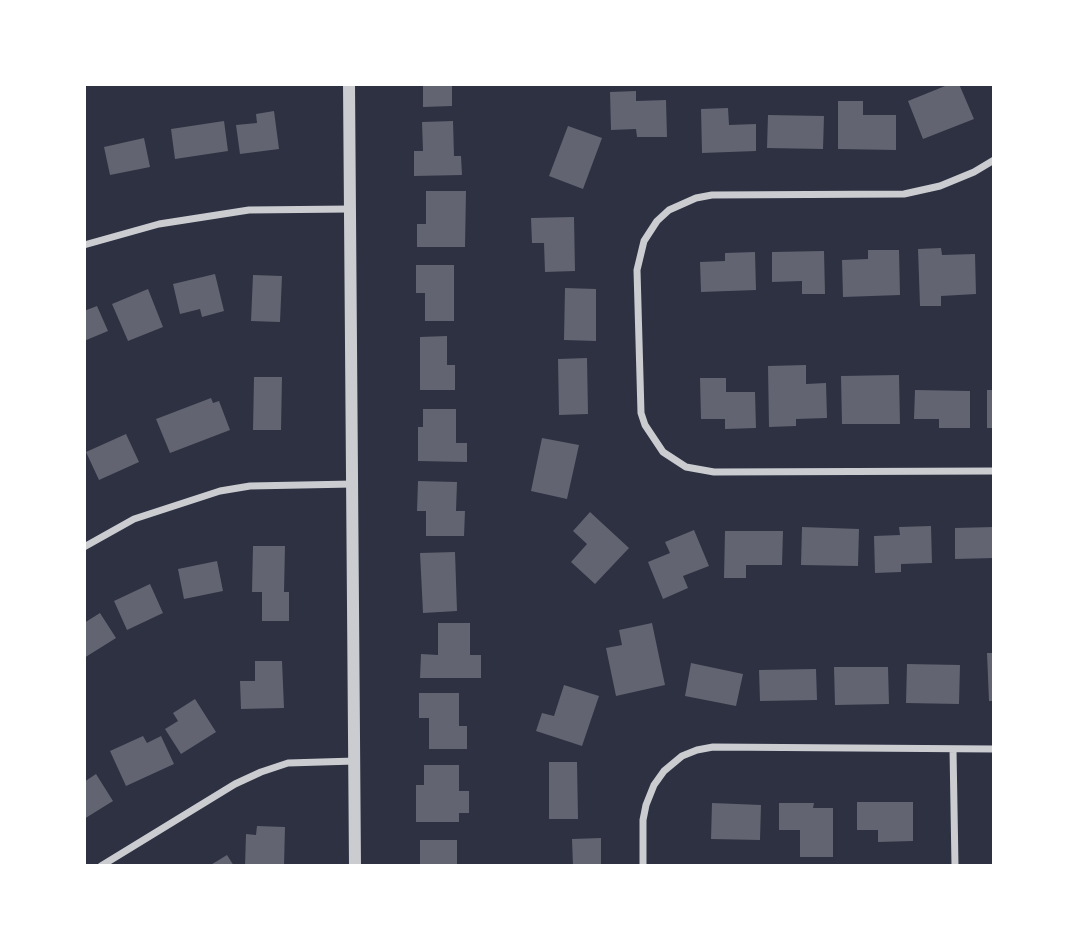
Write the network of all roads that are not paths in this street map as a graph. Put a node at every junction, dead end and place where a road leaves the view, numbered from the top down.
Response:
1 (349, 84) edge
2 (994, 160) edge
3 (350, 209) junction
4 (84, 245) edge
5 (994, 471) edge
6 (353, 484) junction
7 (84, 547) edge
8 (953, 749) junction
9 (994, 749) edge
10 (355, 761) junction
11 (101, 866) edge
12 (355, 866) edge
13 (643, 866) edge
14 (955, 866) edge

1 - 3 street
2 - 5 street
3 - 4 street
3 - 6 street
6 - 7 street
6 - 10 street
8 - 9 street
8 - 13 street
8 - 14 street
10 - 11 street
10 - 12 street

